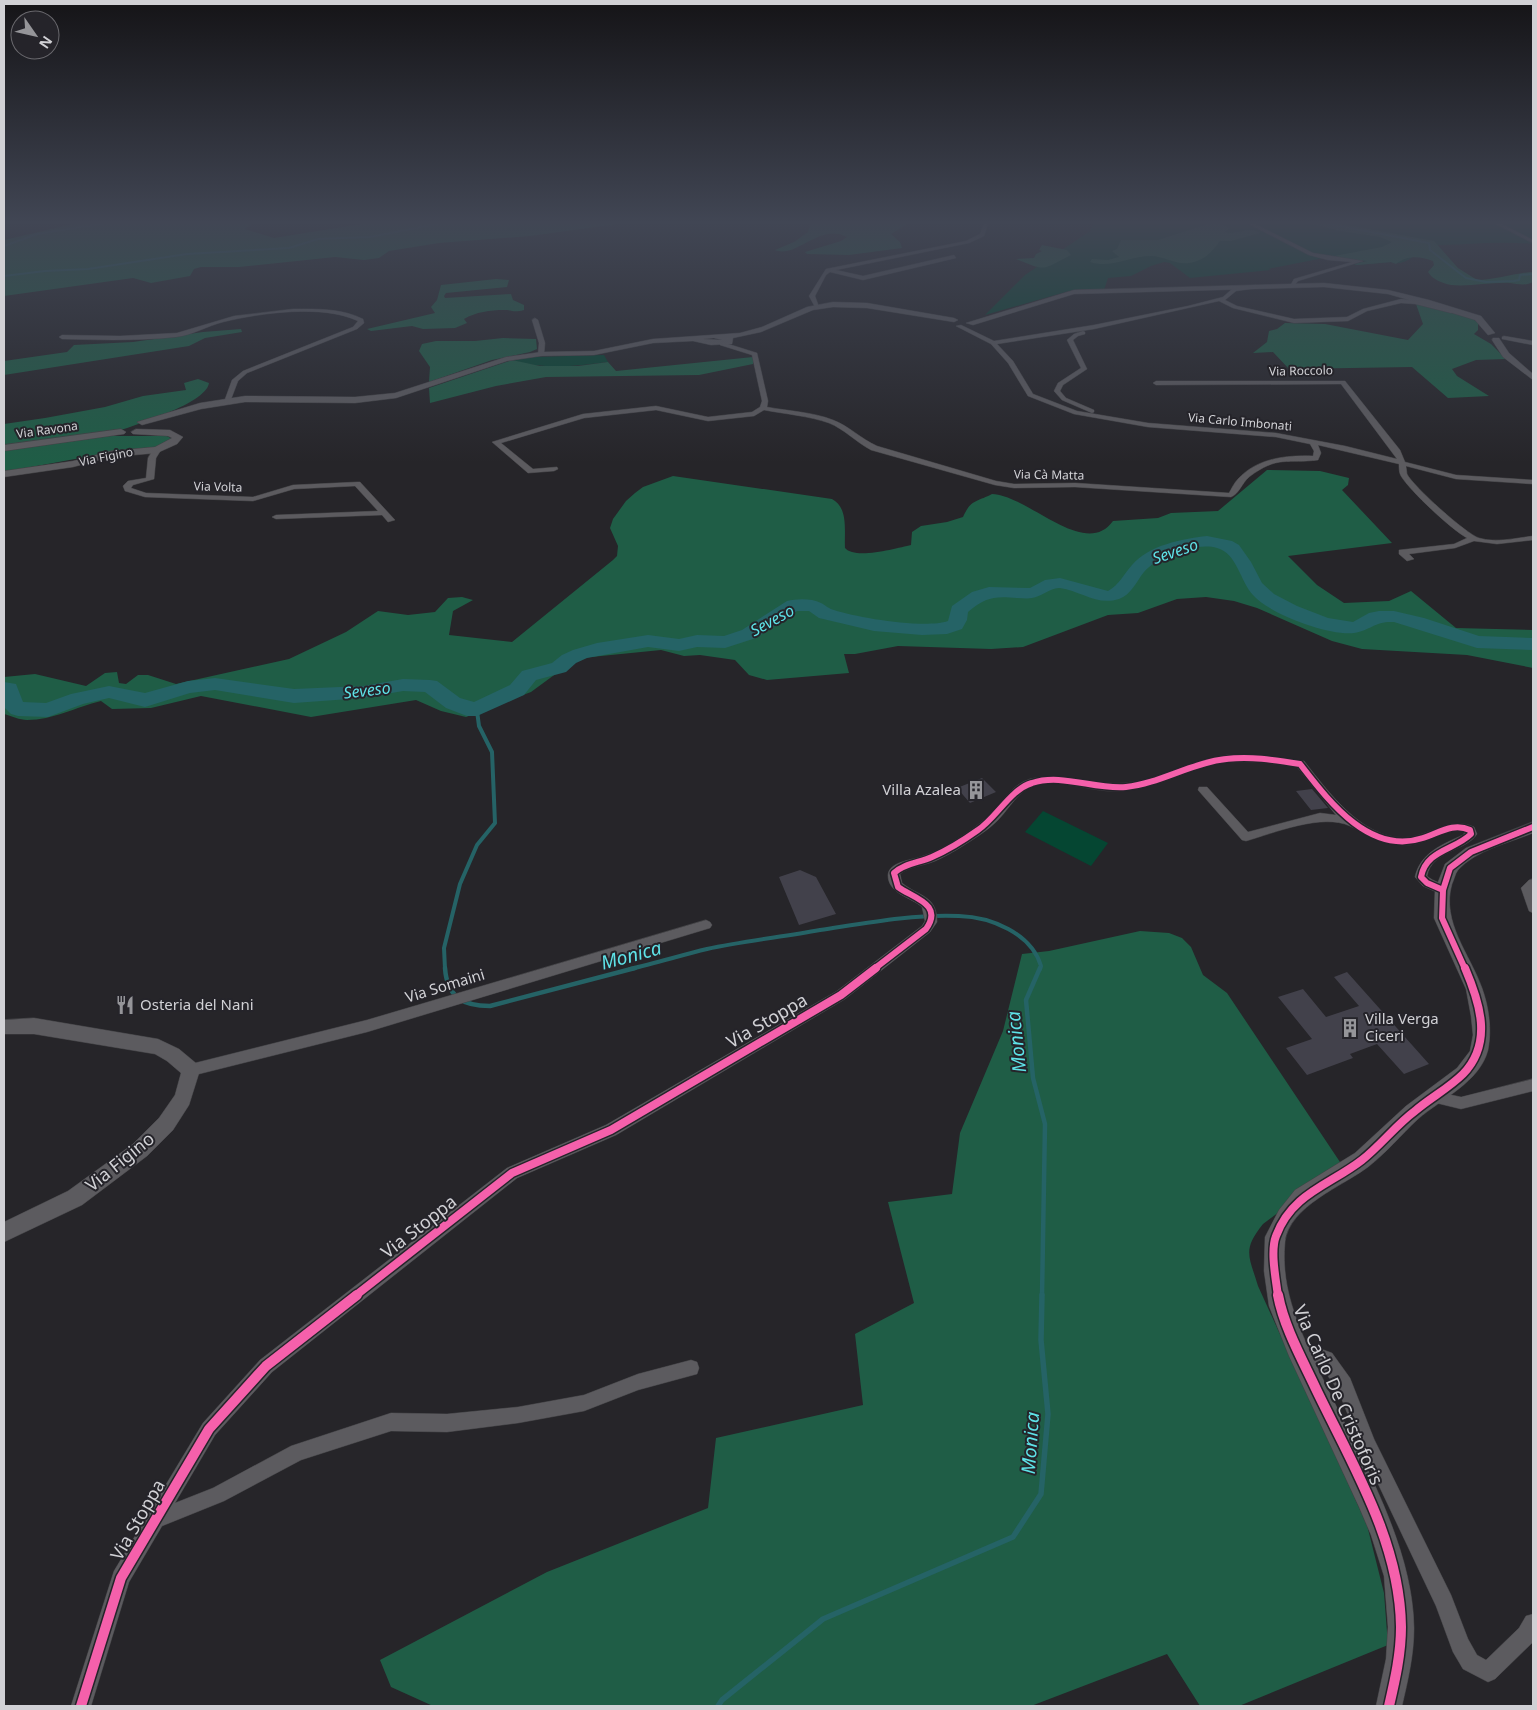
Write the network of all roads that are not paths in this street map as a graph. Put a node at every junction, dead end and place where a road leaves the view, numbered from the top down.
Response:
1 (1032, 304) edge
2 (1204, 304) edge
3 (1229, 304) edge
4 (1393, 304) edge
5 (1419, 304) edge
6 (1429, 304) edge
7 (817, 306) joint
8 (1465, 314) junction
9 (535, 320) dead end
10 (961, 323) junction
11 (1094, 328) junction
12 (974, 334) junction
13 (62, 337) dead end
14 (1497, 337) junction
15 (728, 341) junction
16 (993, 343) junction
17 (1533, 343) edge
18 (541, 354) junction
19 (1533, 378) edge
20 (1156, 383) dead end
21 (227, 402) junction
22 (761, 410) junction
23 (1156, 426) junction
24 (148, 427) junction
25 (120, 430) junction
26 (1312, 441) junction
27 (4, 448) edge
28 (157, 450) junction
29 (1402, 464) junction
30 (554, 469) dead end
31 (4, 474) edge
32 (1533, 482) edge
33 (384, 512) junction
34 (276, 517) dead end
35 (391, 520) dead end
36 (1533, 538) edge
37 (1474, 539) junction
38 (1410, 559) dead end
39 (1203, 790) dead end
40 (1349, 822) junction
41 (1533, 827) edge
42 (1533, 883) edge
43 (1443, 890) junction
44 (1533, 908) edge
45 (706, 925) dead end
46 (4, 1026) edge
47 (191, 1070) junction
48 (1533, 1086) edge
49 (1433, 1097) junction
50 (4, 1232) edge
51 (1297, 1348) junction
52 (691, 1368) dead end
53 (155, 1520) junction
54 (1533, 1623) edge
55 (81, 1706) edge
56 (1389, 1706) edge

1 - 10 street
2 - 11 street
3 - 4 street
5 - 8 street
6 - 8 street
7 - 10 street
7 - 15 street
8 - 14 street
9 - 18 street
10 - 12 street, Via Carlo Imbonati
10 - 12 street
11 - 16 street
11 - 23 street
12 - 16 street, Via Carlo Imbonati
13 - 21 street
14 - 17 street
14 - 19 street
15 - 18 street
15 - 22 street
16 - 23 street, Via Carlo Imbonati
18 - 21 street
20 - 29 street, Via Roccolo
21 - 24 street
22 - 26 street, Via Cà Matta
22 - 30 street
23 - 26 street, Via Carlo Imbonati
24 - 25 street
24 - 25 street, Via Figino
24 - 28 street, Via Figino
25 - 27 street, Via Ravona
26 - 29 street, Via Carlo Imbonati
28 - 31 street, Via Figino
28 - 33 street, Via Volta
29 - 32 street, Via Carlo Imbonati
29 - 37 street
33 - 34 street
33 - 35 street, Via Volta
36 - 37 street
37 - 38 street
39 - 40 street
40 - 43 street
40 - 53 street, Via Stoppa
41 - 43 street, Via Carlo De Cristoforis
42 - 44 street
43 - 49 street, Via Carlo De Cristoforis
45 - 47 street, Via Somaini
46 - 47 street
47 - 50 street, Via Figino
48 - 49 street
49 - 51 street, Via Carlo De Cristoforis
51 - 54 street
51 - 56 street, Via Carlo De Cristoforis
52 - 53 street
53 - 55 street, Via Stoppa

